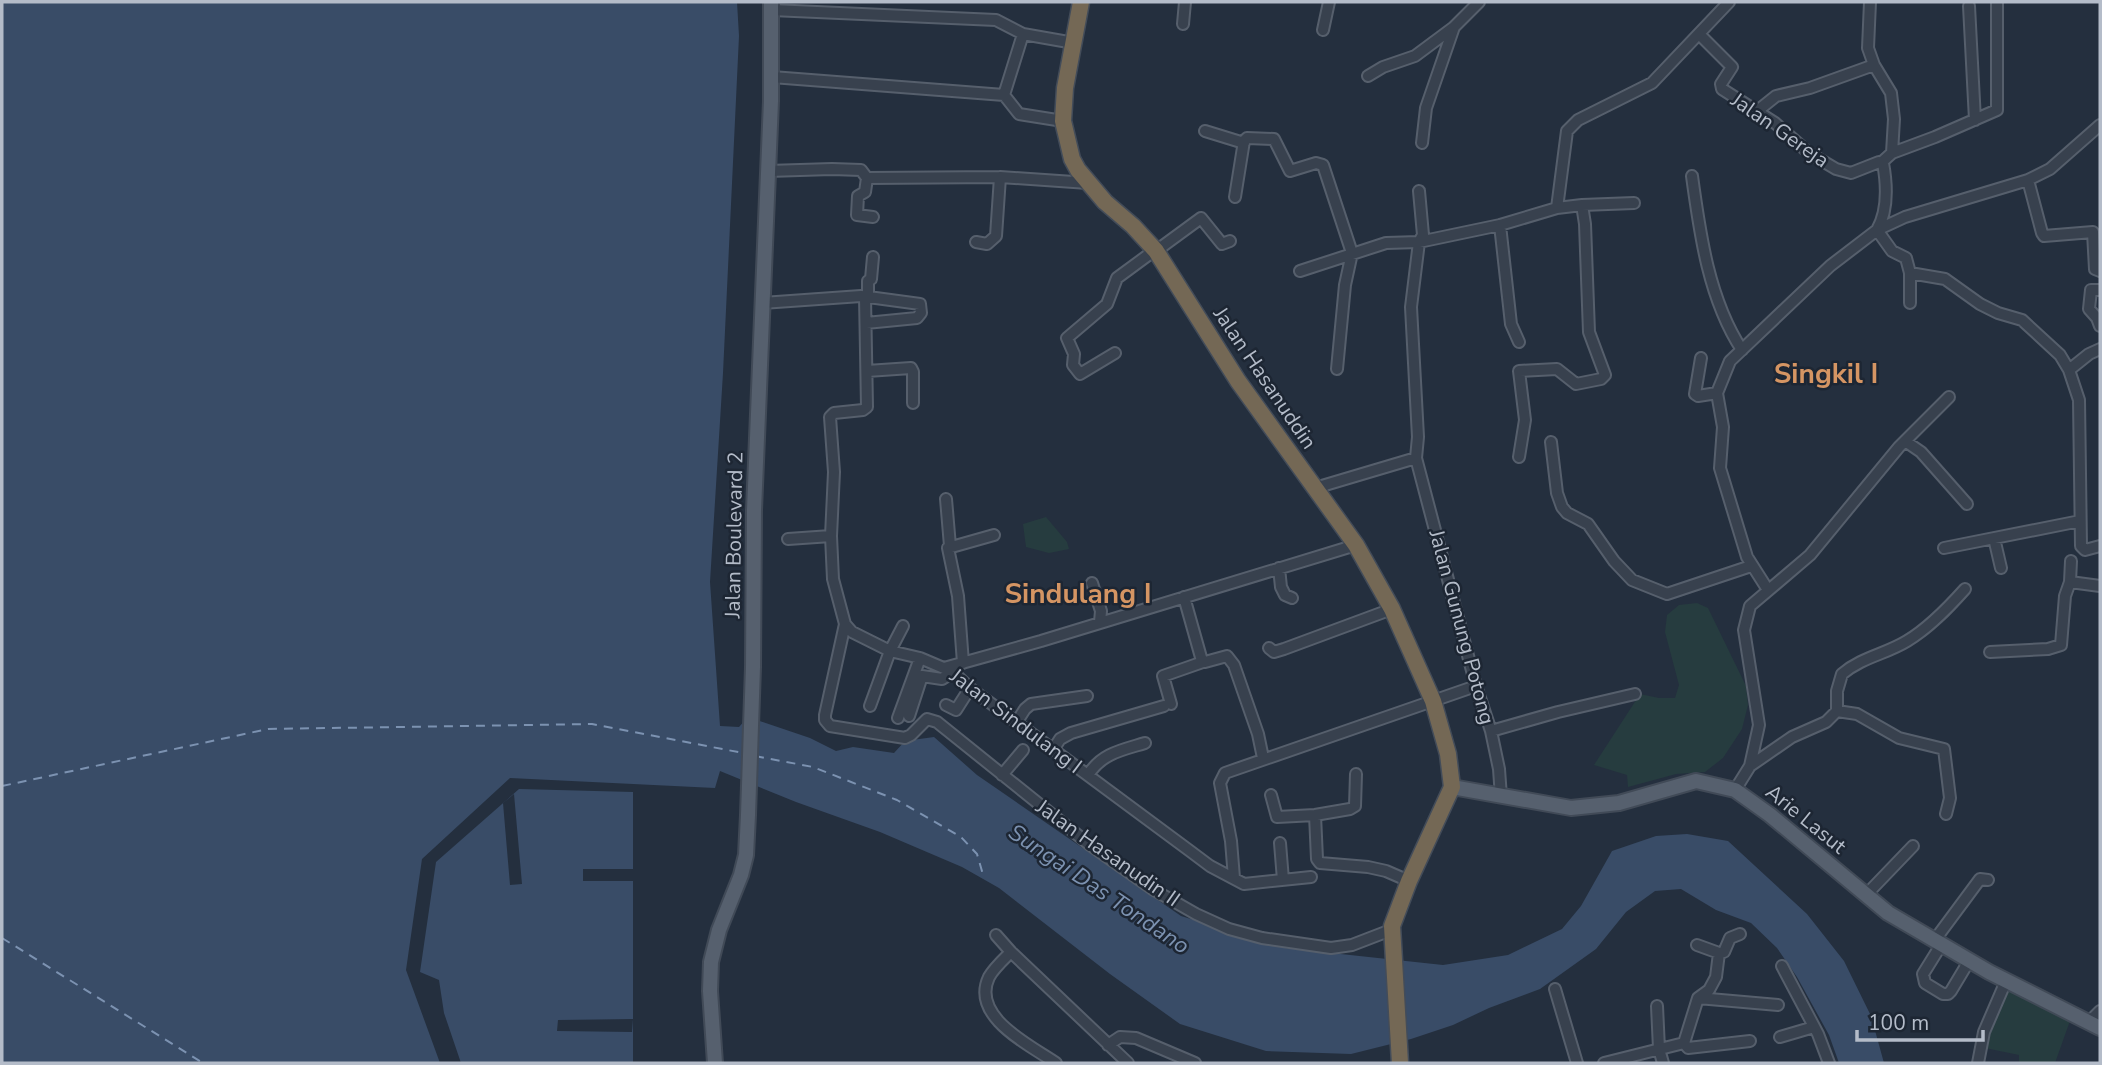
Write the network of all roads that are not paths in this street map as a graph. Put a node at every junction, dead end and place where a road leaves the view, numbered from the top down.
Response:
1 (1081, 2) edge
2 (1185, 2) edge
3 (1329, 2) edge
4 (1479, 2) edge
5 (1729, 2) edge
6 (1870, 2) edge
7 (1997, 2) edge
8 (772, 6) edge
9 (1969, 6) dead end
10 (1183, 24) dead end
11 (1454, 27) junction
12 (1323, 30) dead end
13 (1023, 34) junction
14 (1699, 34) junction
15 (1074, 43) junction
16 (1874, 65) junction
17 (1368, 76) dead end
18 (772, 77) junction
19 (1004, 95) junction
20 (1756, 112) junction
21 (1975, 120) junction
22 (1063, 121) junction
23 (2100, 125) edge
24 (1205, 131) dead end
25 (1244, 143) junction
26 (1422, 143) dead end
27 (1892, 153) junction
28 (1882, 162) junction
29 (768, 171) junction
30 (1692, 176) dead end
31 (1000, 177) junction
32 (867, 178) junction
33 (2028, 180) junction
34 (1088, 183) junction
35 (1419, 191) dead end
36 (1235, 197) dead end
37 (1634, 203) dead end
38 (1582, 205) junction
39 (1557, 208) junction
40 (873, 217) dead end
41 (1500, 225) junction
42 (1877, 230) junction
43 (1230, 241) dead end
44 (976, 242) dead end
45 (1419, 242) junction
46 (1155, 251) junction
47 (1352, 253) junction
48 (873, 257) dead end
49 (1300, 271) dead end
50 (2100, 271) edge
51 (1910, 274) junction
52 (2100, 290) edge
53 (863, 297) junction
54 (762, 303) junction
55 (1910, 303) dead end
56 (866, 323) junction
57 (2100, 326) edge
58 (1519, 342) dead end
59 (2099, 347) edge
60 (1742, 350) junction
61 (1115, 353) dead end
62 (1701, 358) dead end
63 (1337, 369) dead end
64 (2069, 370) junction
65 (867, 371) junction
66 (1717, 393) junction
67 (1949, 397) dead end
68 (913, 403) dead end
69 (1905, 441) junction
70 (1551, 442) dead end
71 (1519, 457) dead end
72 (1416, 458) junction
73 (1315, 488) junction
74 (946, 499) dead end
75 (1966, 504) dead end
76 (2080, 522) junction
77 (994, 535) dead end
78 (831, 536) junction
79 (1994, 538) junction
80 (788, 539) dead end
81 (1356, 545) junction
82 (950, 546) junction
83 (2100, 546) edge
84 (1944, 548) dead end
85 (2071, 561) dead end
86 (1751, 566) junction
87 (1279, 568) junction
88 (2001, 568) dead end
89 (2070, 582) junction
90 (1092, 583) dead end
91 (2100, 586) edge
92 (1965, 589) dead end
93 (1768, 590) junction
94 (1184, 597) junction
95 (1292, 598) dead end
96 (1392, 609) junction
97 (1100, 622) junction
98 (845, 624) junction
99 (903, 626) dead end
100 (1269, 649) dead end
101 (890, 651) junction
102 (1990, 652) dead end
103 (920, 658) junction
104 (1203, 662) junction
105 (964, 663) junction
106 (948, 670) junction
107 (1476, 686) junction
108 (970, 688) junction
109 (1635, 694) dead end
110 (1087, 696) dead end
111 (1433, 701) junction
112 (946, 705) dead end
113 (870, 706) dead end
114 (1837, 711) junction
115 (1016, 723) junction
116 (1491, 732) junction
117 (1145, 744) dead end
118 (1023, 750) dead end
119 (1053, 750) junction
120 (1263, 758) junction
121 (1750, 766) junction
122 (1356, 774) dead end
123 (1002, 775) junction
124 (1088, 775) junction
125 (1452, 787) junction
126 (1735, 790) junction
127 (1271, 795) dead end
128 (1501, 797) junction
129 (1946, 814) dead end
130 (1315, 815) junction
131 (1279, 844) dead end
132 (1913, 846) dead end
133 (1311, 877) dead end
134 (1234, 878) junction
135 (1283, 880) junction
136 (1409, 880) junction
137 (1988, 880) dead end
138 (1865, 896) junction
139 (1740, 934) dead end
140 (1392, 937) junction
141 (998, 938) dead end
142 (1937, 943) junction
143 (1697, 945) dead end
144 (1011, 952) junction
145 (1719, 953) junction
146 (1969, 961) junction
147 (1782, 966) dead end
148 (2006, 981) junction
149 (1555, 989) dead end
150 (1698, 998) junction
151 (1778, 1005) dead end
152 (1657, 1006) dead end
153 (2100, 1011) edge
154 (2094, 1025) edge
155 (1814, 1027) junction
156 (1780, 1037) dead end
157 (1750, 1041) dead end
158 (1684, 1043) junction
159 (1108, 1045) junction
160 (1659, 1049) junction
161 (715, 1063) edge
162 (1056, 1063) edge
163 (1128, 1063) edge
164 (1195, 1063) edge
165 (1400, 1063) edge
166 (1577, 1063) edge
167 (1604, 1063) edge
168 (1663, 1063) edge
169 (1829, 1063) edge
170 (1978, 1063) edge

1 - 15 highway, Jalan Hasanuddin
2 - 10 street
3 - 12 street
4 - 11 street
5 - 14 street
6 - 16 street
7 - 21 street
8 - 13 street
8 - 18 main road, Jalan Boulevard 2
9 - 21 street
11 - 17 street
11 - 26 street
13 - 15 street
13 - 19 street
14 - 20 street, Jalan Gereja
14 - 39 street
15 - 22 highway, Jalan Hasanuddin
16 - 20 street
16 - 27 street
18 - 19 street
18 - 29 main road, Jalan Boulevard 2
19 - 22 street
20 - 28 street, Jalan Gereja
21 - 27 street
22 - 34 highway, Jalan Hasanuddin
23 - 33 street
24 - 25 street
25 - 36 street
25 - 47 street
27 - 28 street
28 - 42 street
29 - 32 street
29 - 54 main road, Jalan Boulevard 2
30 - 60 street
31 - 32 street
31 - 34 street
31 - 44 street
32 - 40 street
33 - 42 street
33 - 50 street
34 - 46 highway, Jalan Hasanuddin
35 - 45 street, Jalan Gunung Potong
37 - 38 street
38 - 39 street
38 - 71 street
39 - 41 street
41 - 45 street
41 - 58 street
42 - 51 street
42 - 60 street
43 - 46 street
45 - 47 street
45 - 72 street, Jalan Gunung Potong
46 - 61 street
46 - 73 highway, Jalan Hasanuddin
47 - 49 street
47 - 63 street
48 - 53 street
51 - 55 street
51 - 64 street
52 - 57 street
53 - 54 street
53 - 56 street
53 - 56 street
54 - 161 main road, Jalan Boulevard 2
56 - 65 street
59 - 64 street
60 - 66 street
62 - 66 street
64 - 76 street
65 - 68 street
65 - 78 street
66 - 86 street
67 - 69 street
69 - 75 street
69 - 93 street
70 - 86 street
72 - 73 street
72 - 107 street, Jalan Gunung Potong
73 - 81 highway, Jalan Hasanuddin
74 - 82 street
76 - 79 street
76 - 83 street
77 - 82 street
78 - 80 street
78 - 98 street
79 - 84 street
79 - 88 street
81 - 87 street
81 - 96 highway, Jalan Hasanuddin
82 - 105 street
85 - 89 street
86 - 93 street
87 - 94 street
87 - 95 street
89 - 91 street
89 - 102 street
90 - 97 street
92 - 114 street
93 - 121 street
94 - 97 street
94 - 104 street
96 - 100 street
96 - 111 highway, Jalan Hasanuddin
97 - 105 street
98 - 101 street, Jalan Sindulang I
98 - 123 street, Jalan Hasanudin II
99 - 101 street
101 - 103 street, Jalan Sindulang I
101 - 113 street
103 - 106 street, Jalan Sindulang I
103 - 106 street
104 - 119 street
104 - 120 street
105 - 106 street
106 - 108 street, Jalan Sindulang I
107 - 111 street
107 - 116 street, Jalan Gunung Potong
108 - 112 street
108 - 115 street, Jalan Sindulang I
109 - 116 street
110 - 115 street
111 - 120 street
111 - 125 highway, Jalan Hasanuddin
114 - 121 street
114 - 129 street
115 - 119 street, Jalan Sindulang I
116 - 128 street, Jalan Gunung Potong
117 - 124 street
118 - 123 street
119 - 124 street, Jalan Sindulang I
120 - 134 street
121 - 126 street
122 - 130 street
123 - 140 street, Jalan Hasanudin II
124 - 134 street, Jalan Sindulang I
125 - 128 main road, Arie Lasut
125 - 136 highway
126 - 128 main road, Arie Lasut
126 - 138 main road, Arie Lasut
127 - 130 street
130 - 136 street
131 - 135 street
132 - 138 street
133 - 135 street
134 - 135 street
136 - 140 highway
137 - 142 street
138 - 142 main road, Arie Lasut
139 - 145 street
140 - 165 highway
141 - 144 street
142 - 146 main road, Arie Lasut
142 - 146 street
143 - 145 street
144 - 159 street
144 - 162 street
145 - 150 street
146 - 148 main road, Arie Lasut
147 - 155 street
148 - 154 main road, Arie Lasut
148 - 170 street
149 - 166 street
150 - 151 street
150 - 158 street
152 - 160 street
153 - 154 street
155 - 156 street
155 - 169 street
157 - 158 street
158 - 160 street
159 - 163 street
159 - 164 street
160 - 167 street
160 - 168 street

